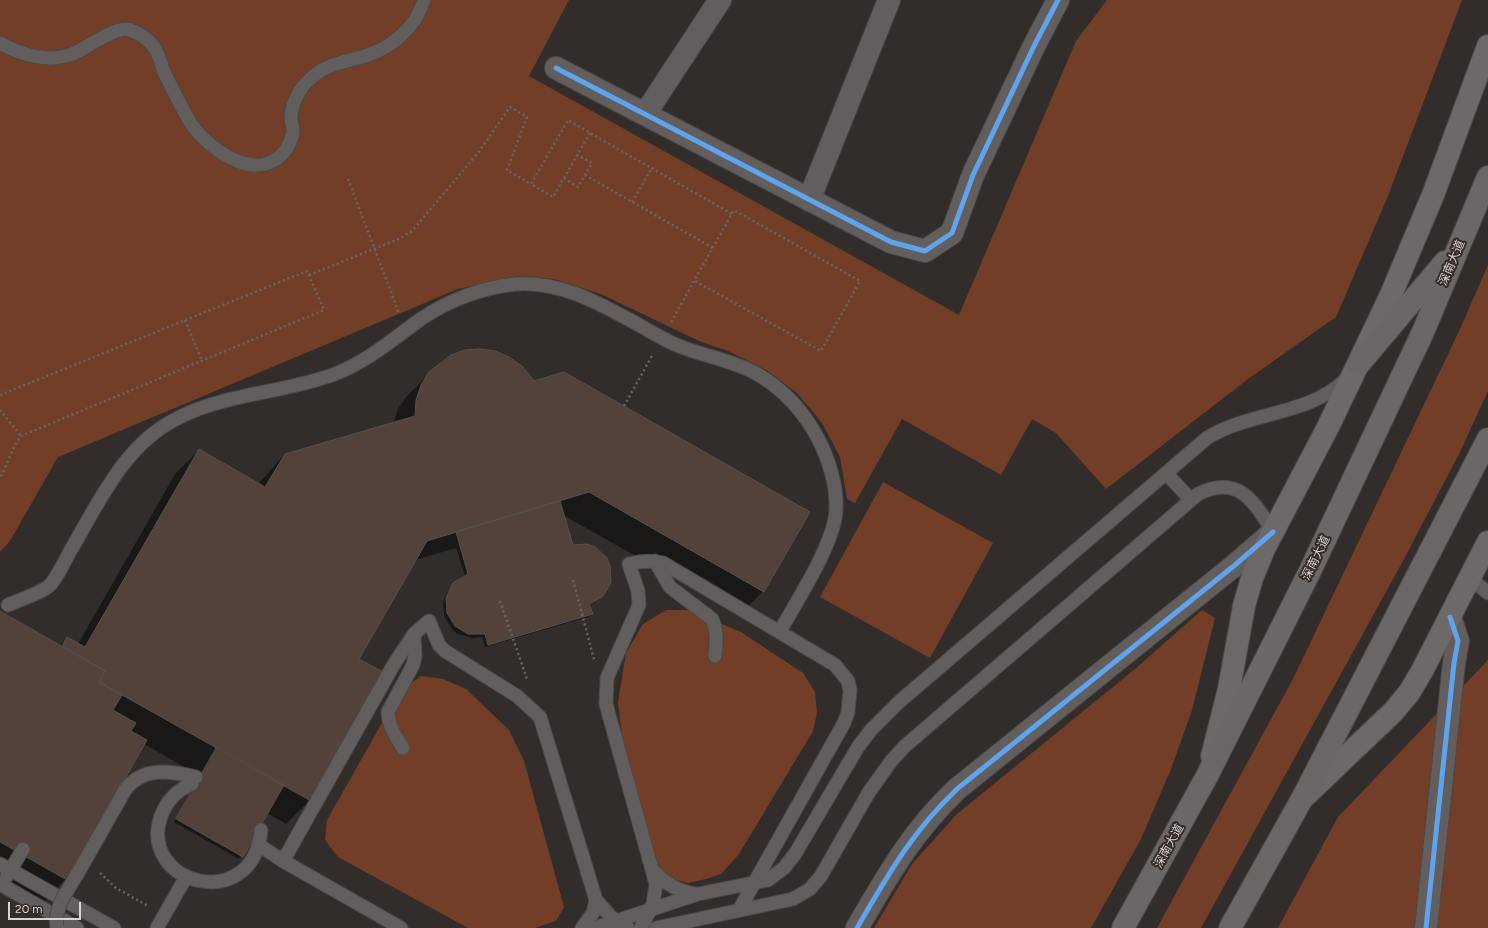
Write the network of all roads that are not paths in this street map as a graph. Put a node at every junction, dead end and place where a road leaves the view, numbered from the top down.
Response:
1 (424, 0) edge
2 (720, 0) edge
3 (889, 0) edge
4 (1058, 0) edge
5 (0, 43) edge
6 (1488, 46) edge
7 (556, 68) dead end
8 (645, 114) junction
9 (1488, 177) edge
10 (809, 200) junction
11 (1460, 244) junction
12 (1359, 364) junction
13 (1488, 439) edge
14 (1166, 472) junction
15 (1488, 474) edge
16 (1191, 500) junction
17 (1453, 509) junction
18 (1273, 532) junction
19 (1488, 542) edge
20 (655, 561) junction
21 (1470, 578) junction
22 (1488, 593) edge
23 (8, 605) dead end
24 (1450, 617) junction
25 (780, 631) junction
26 (414, 634) junction
27 (715, 656) dead end
28 (403, 748) dead end
29 (1207, 776) junction
30 (1303, 797) junction
31 (261, 830) dead end
32 (259, 845) junction
33 (23, 849) dead end
34 (283, 861) junction
35 (5, 867) edge
36 (651, 867) junction
37 (186, 877) junction
38 (754, 883) junction
39 (1, 884) edge
40 (698, 894) junction
41 (596, 900) junction
42 (650, 910) junction
43 (739, 910) junction
44 (617, 921) junction
45 (57, 928) edge
46 (78, 928) edge
47 (114, 928) edge
48 (157, 928) edge
49 (401, 928) edge
50 (582, 928) edge
51 (595, 928) edge
52 (628, 928) edge
53 (641, 928) edge
54 (656, 928) edge
55 (857, 928) edge
56 (1123, 928) edge
57 (1230, 928) edge
58 (1426, 928) edge

1 - 5 lane
2 - 8 street
3 - 10 street
4 - 10 street
6 - 12 main road
7 - 8 street
8 - 10 street
9 - 11 main road, 深南大道
11 - 12 main road
11 - 29 main road, 深南大道
12 - 14 lane
12 - 18 main road
13 - 17 main road
14 - 16 lane
14 - 38 lane
15 - 17 main road
16 - 18 lane
16 - 43 lane
17 - 30 main road
18 - 29 main road
18 - 55 street
19 - 21 main road
20 - 25 lane
20 - 27 lane
20 - 36 lane
21 - 22 lane
21 - 24 main road
23 - 25 lane
24 - 30 main road
24 - 58 street
25 - 38 lane
26 - 28 lane
26 - 34 lane
26 - 41 lane
29 - 56 main road, 深南大道
30 - 57 main road
31 - 32 lane
32 - 34 lane
32 - 37 lane
33 - 35 lane
34 - 49 lane
35 - 39 lane
35 - 47 lane
36 - 40 lane
36 - 42 lane
37 - 45 lane, bridge
37 - 48 lane
38 - 40 lane
38 - 43 lane
39 - 46 lane
40 - 42 lane
41 - 44 lane
41 - 50 lane
42 - 44 lane
42 - 53 lane
43 - 54 lane
44 - 51 lane
44 - 52 lane

